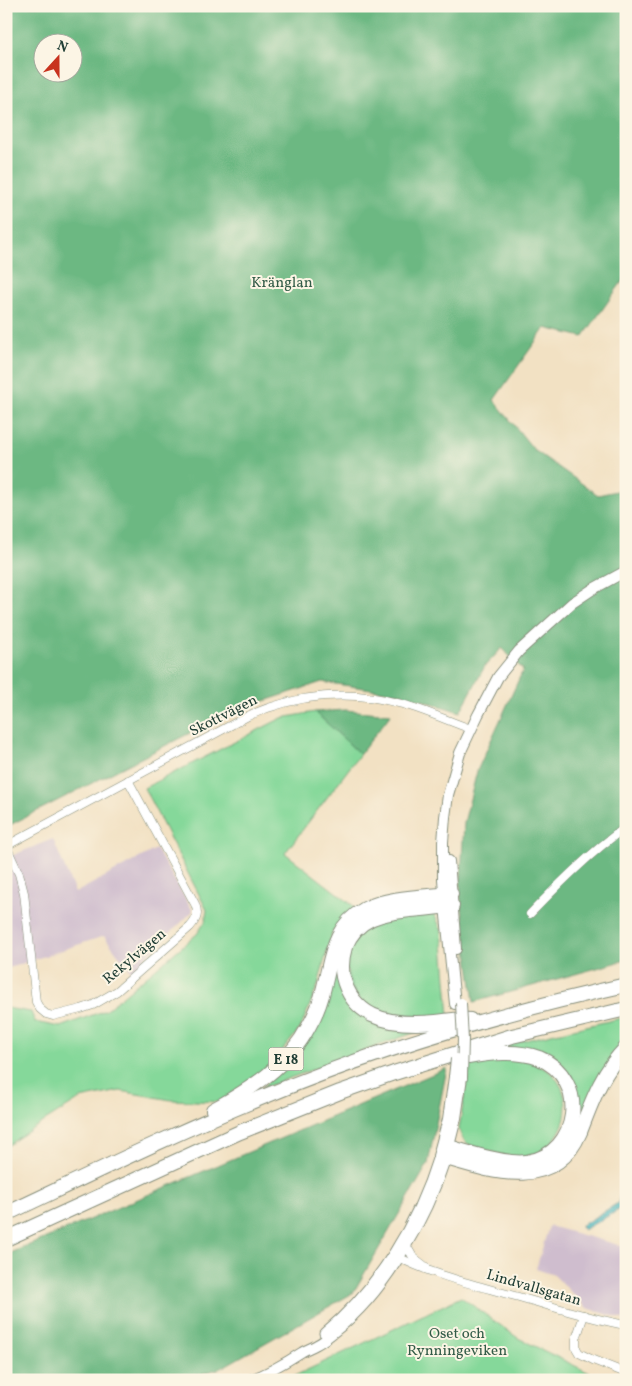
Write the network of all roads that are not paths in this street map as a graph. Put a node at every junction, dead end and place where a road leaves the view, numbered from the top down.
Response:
1 (626, 571) edge
2 (471, 729) junction
3 (128, 780) junction
4 (626, 827) edge
5 (6, 846) edge
6 (448, 900) junction
7 (530, 914) dead end
8 (626, 985) edge
9 (626, 1009) edge
10 (478, 1022) junction
11 (626, 1048) edge
12 (455, 1054) junction
13 (444, 1151) junction
14 (88, 1176) junction
15 (6, 1214) edge
16 (6, 1239) edge
17 (406, 1245) junction
18 (396, 1256) junction
19 (436, 1273) junction
20 (584, 1315) junction
21 (626, 1325) edge
22 (626, 1373) edge
23 (248, 1380) edge

1 - 2 main road
2 - 3 street, Skottvägen
2 - 6 main road
3 - 5 street, Skottvägen
3 - 5 street, Rekylvägen
4 - 7 street
6 - 10 highway, E 18
6 - 13 main road, bridge
6 - 14 highway, E 18
8 - 10 highway, E 18
9 - 12 highway
10 - 14 highway, E 18
11 - 13 highway
12 - 13 highway
12 - 16 highway
13 - 17 street
13 - 18 street
14 - 15 highway, E 18
17 - 18 street
17 - 19 street, Lindvallsgatan
18 - 19 street, Lindvallsgatan
18 - 23 street
19 - 20 street, Lindvallsgatan
20 - 21 street, Lindvallsgatan
20 - 22 street

